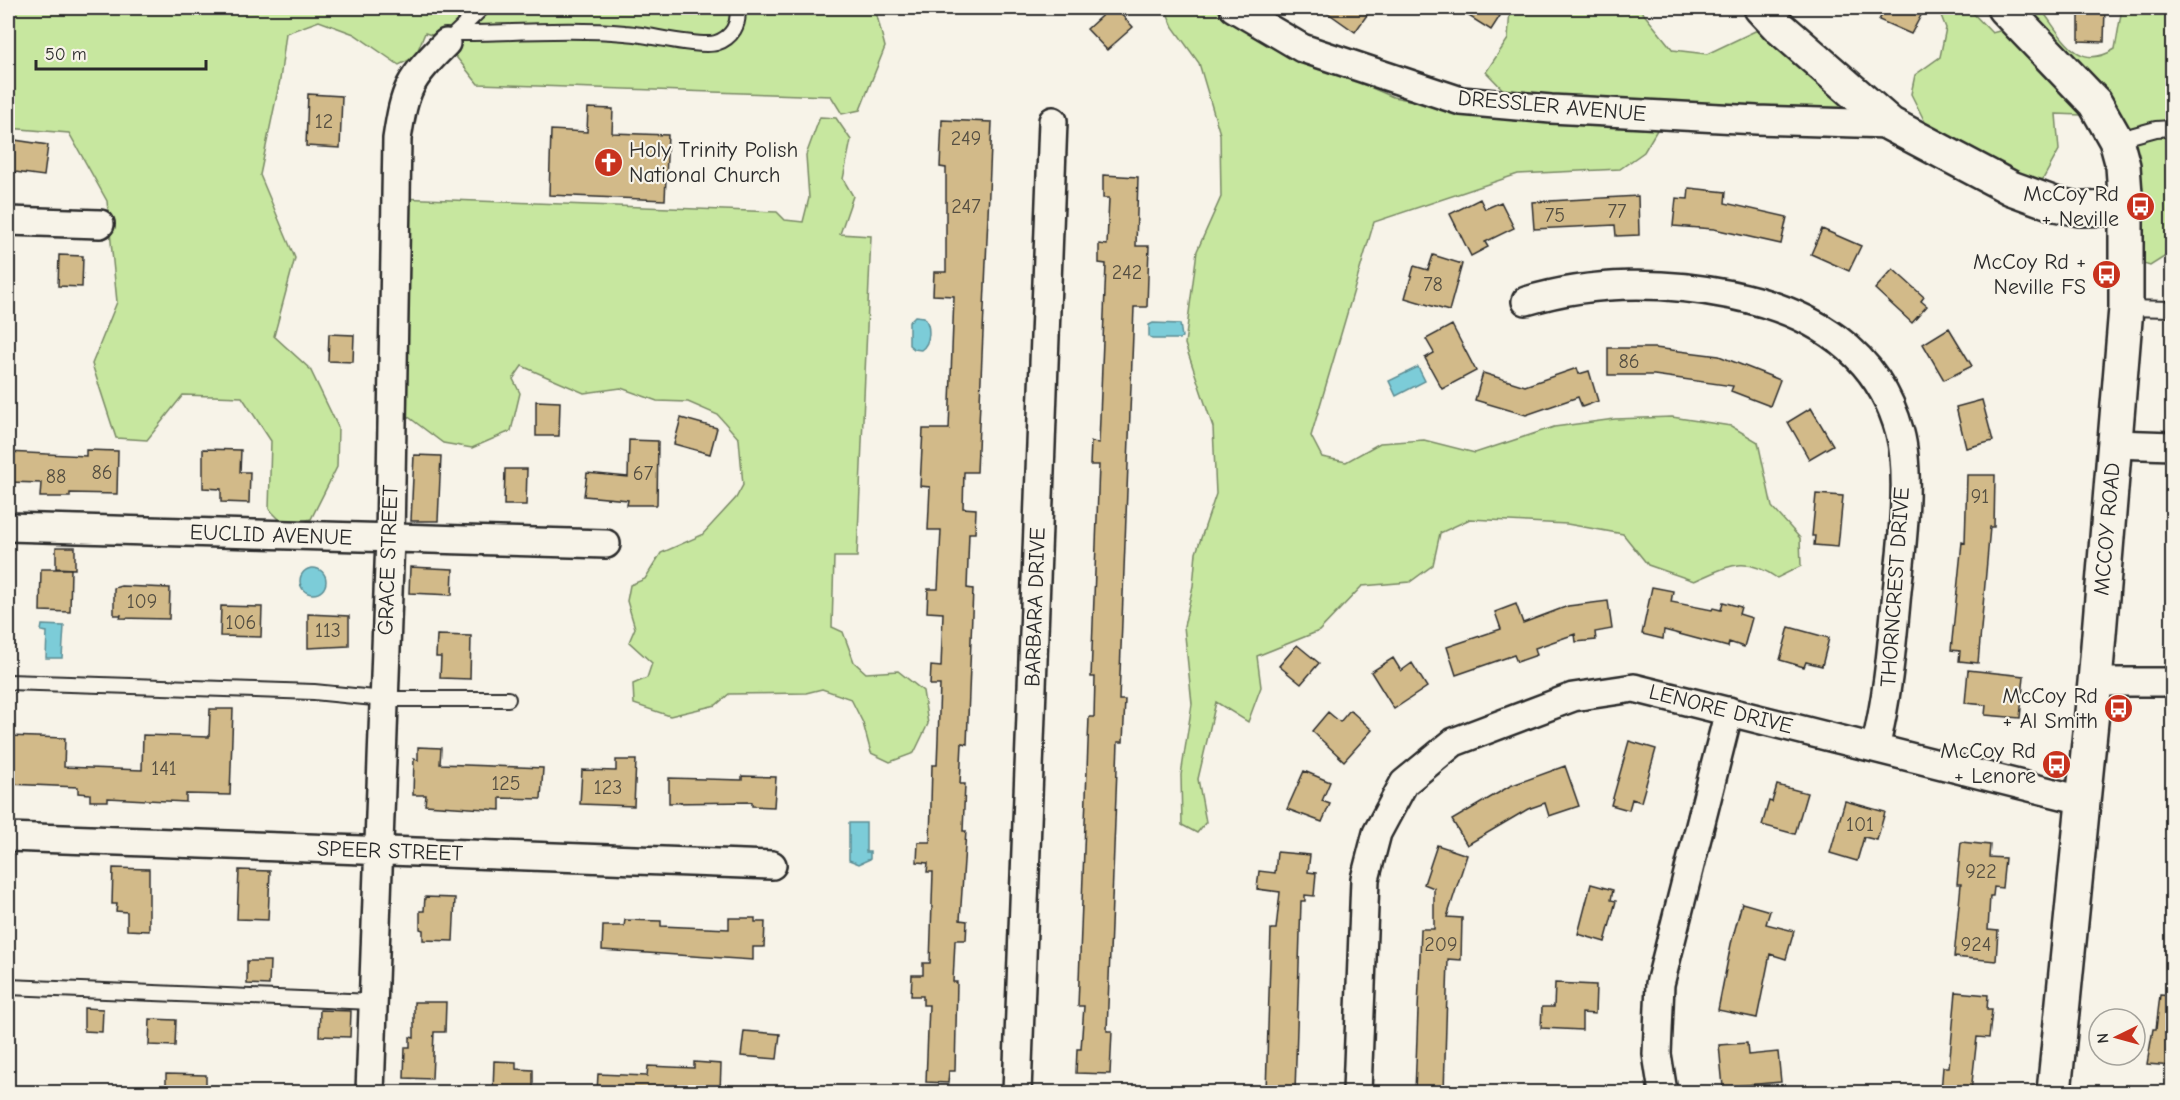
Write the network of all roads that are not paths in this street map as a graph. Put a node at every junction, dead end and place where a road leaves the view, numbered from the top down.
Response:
1 (482, 8) edge
2 (736, 8) edge
3 (1234, 8) edge
4 (1761, 8) edge
5 (2004, 8) edge
6 (451, 38) junction
7 (1053, 121) dead end
8 (1890, 124) junction
9 (2172, 128) edge
10 (2116, 140) junction
11 (2126, 208) junction
12 (8, 221) edge
13 (100, 224) dead end
14 (1526, 301) dead end
15 (2126, 308) junction
16 (2172, 309) edge
17 (2115, 444) junction
18 (2172, 446) edge
19 (8, 527) edge
20 (390, 538) junction
21 (606, 544) dead end
22 (8, 682) edge
23 (2095, 682) junction
24 (2172, 682) edge
25 (384, 699) junction
26 (508, 699) dead end
27 (1729, 711) junction
28 (1875, 748) junction
29 (2082, 800) junction
30 (8, 837) edge
31 (378, 851) junction
32 (772, 865) dead end
33 (8, 987) edge
34 (373, 1002) junction
35 (370, 1092) edge
36 (1017, 1092) edge
37 (1357, 1092) edge
38 (1663, 1092) edge
39 (2054, 1092) edge

1 - 6 lane
2 - 6 lane
3 - 8 street, DRESSLER AVENUE
4 - 8 street
5 - 10 street, MCCOY ROAD
6 - 20 street, GRACE STREET
7 - 36 street, BARBARA DRIVE
8 - 11 street
9 - 10 lane
10 - 11 street, MCCOY ROAD
11 - 15 street, MCCOY ROAD
12 - 13 street
14 - 28 street, THORNCREST DRIVE
15 - 16 lane
15 - 17 street, MCCOY ROAD
17 - 18 street
17 - 23 street, MCCOY ROAD
19 - 20 street, EUCLID AVENUE
20 - 21 street, EUCLID AVENUE
20 - 25 street, GRACE STREET
22 - 25 lane
23 - 24 street
23 - 29 street, MCCOY ROAD
25 - 26 lane
25 - 31 street, GRACE STREET
27 - 28 street, LENORE DRIVE
27 - 37 street, LENORE DRIVE
27 - 38 street
28 - 29 street, LENORE DRIVE
29 - 39 street, MCCOY ROAD
30 - 31 street, SPEER STREET
31 - 32 street, SPEER STREET
31 - 34 street, GRACE STREET
33 - 34 lane
34 - 35 street, GRACE STREET

